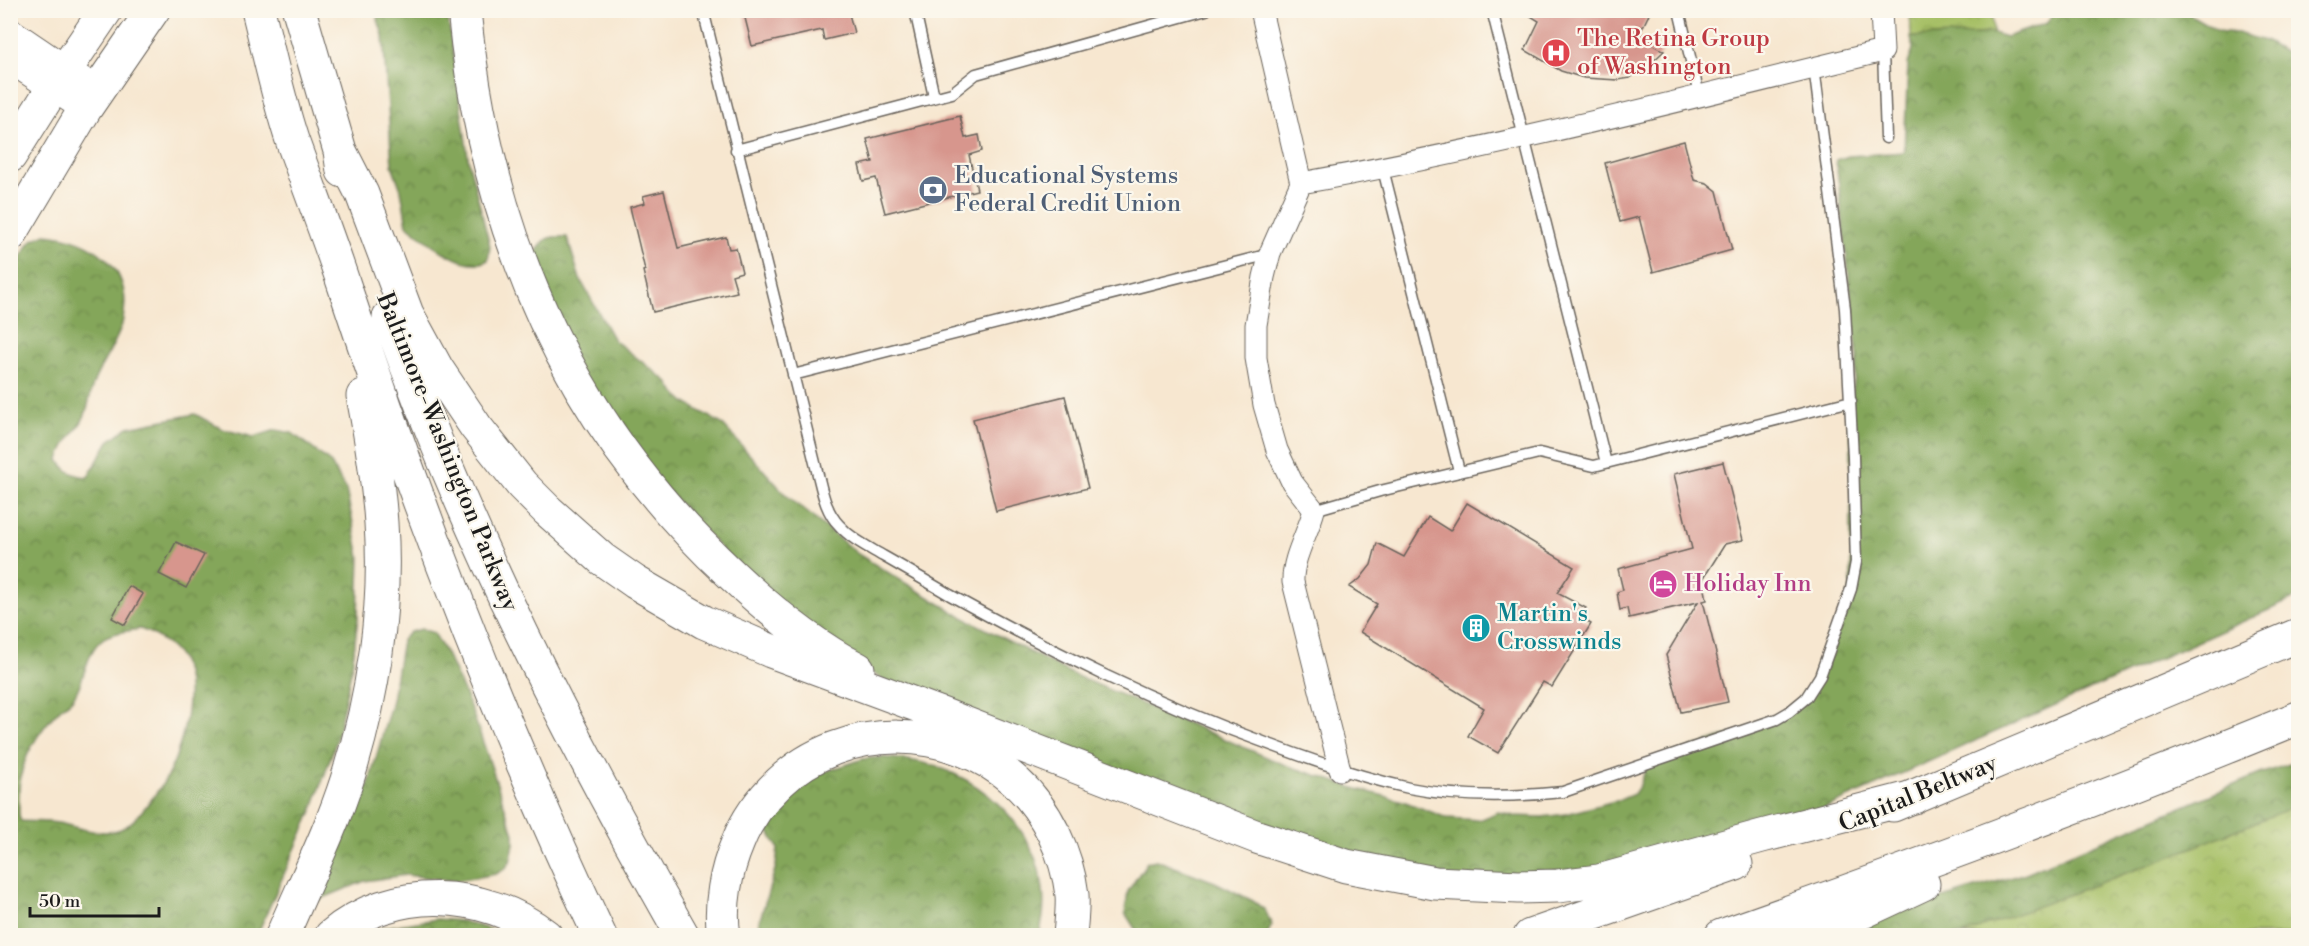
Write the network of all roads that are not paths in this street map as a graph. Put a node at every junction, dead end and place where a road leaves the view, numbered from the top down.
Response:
1 (106, 10) edge
2 (153, 10) edge
3 (258, 10) edge
4 (299, 10) edge
5 (464, 10) edge
6 (703, 10) edge
7 (915, 10) edge
8 (1206, 10) edge
9 (1261, 10) edge
10 (1492, 10) edge
11 (1679, 10) edge
12 (1881, 10) edge
13 (10, 31) edge
14 (1882, 51) junction
15 (10, 60) edge
16 (1814, 67) junction
17 (59, 78) junction
18 (1699, 95) junction
19 (934, 97) junction
20 (91, 99) junction
21 (291, 137) junction
22 (1524, 138) junction
23 (1886, 138) dead end
24 (736, 150) junction
25 (340, 151) junction
26 (10, 156) edge
27 (1383, 169) junction
28 (1301, 183) junction
29 (10, 235) edge
30 (1270, 254) junction
31 (793, 375) junction
32 (1851, 401) junction
33 (1606, 462) junction
34 (1459, 471) junction
35 (1314, 510) junction
36 (2298, 635) edge
37 (941, 714) junction
38 (2298, 718) edge
39 (1340, 770) junction
40 (2164, 773) junction
41 (1914, 797) junction
42 (282, 936) edge
43 (331, 936) edge
44 (546, 936) edge
45 (600, 936) edge
46 (683, 936) edge
47 (724, 936) edge
48 (1070, 936) edge
49 (1530, 936) edge
50 (1721, 936) edge
51 (1800, 936) edge

1 - 17 main road
2 - 20 main road
3 - 21 main road, Baltimore-Washington Parkway
4 - 25 main road, Baltimore-Washington Parkway
5 - 37 main road
6 - 24 lane
7 - 19 lane
8 - 19 lane
9 - 28 street
10 - 22 lane
11 - 18 lane
12 - 14 street
13 - 17 street
14 - 16 street
14 - 23 lane
15 - 17 street
16 - 18 street
16 - 32 lane
17 - 20 street
17 - 26 main road
18 - 22 street
19 - 24 lane
20 - 29 main road
21 - 42 main road
21 - 45 main road, Baltimore-Washington Parkway
22 - 27 street
22 - 33 lane
24 - 31 lane
25 - 37 main road
25 - 46 main road, Baltimore-Washington Parkway
27 - 28 street
27 - 34 lane
28 - 30 street
30 - 31 lane
30 - 35 street
31 - 39 lane
32 - 33 lane
32 - 39 lane
33 - 34 lane
34 - 35 lane
35 - 39 street
36 - 41 main road, Capital Beltway
37 - 41 main road
38 - 40 main road
40 - 50 main road
40 - 51 main road
41 - 49 main road, Capital Beltway
43 - 44 main road
47 - 48 main road

